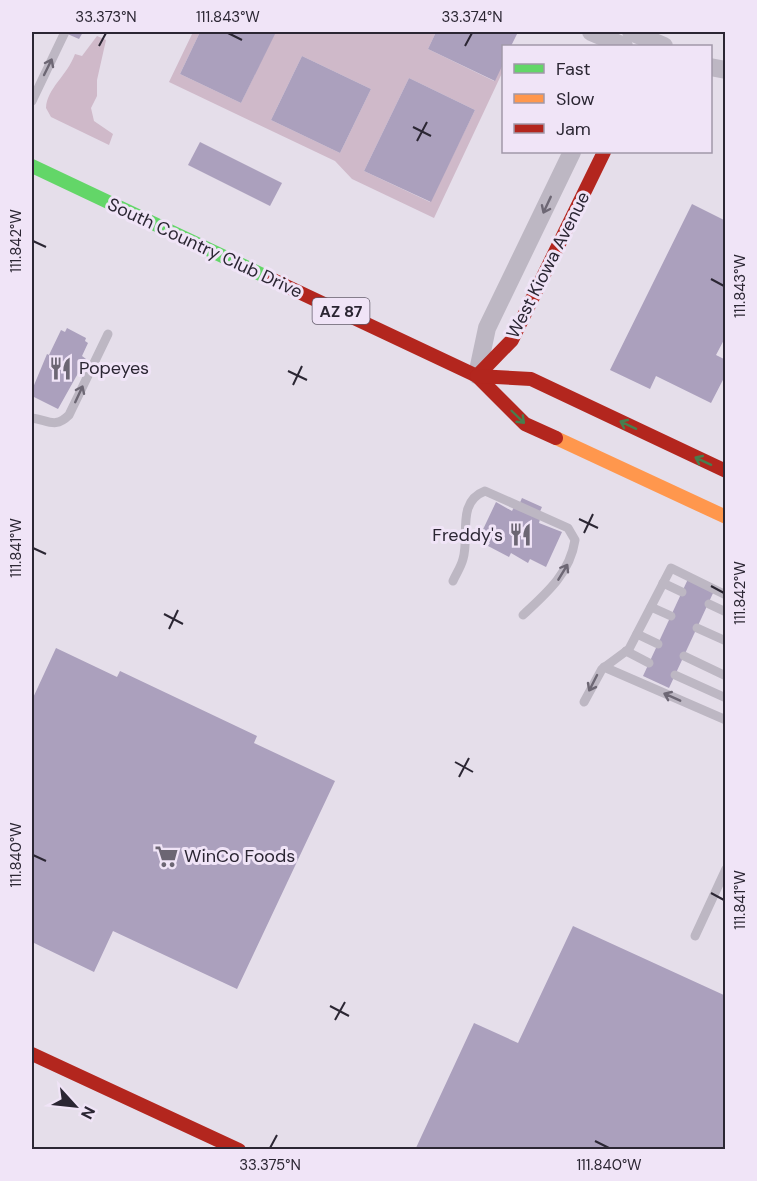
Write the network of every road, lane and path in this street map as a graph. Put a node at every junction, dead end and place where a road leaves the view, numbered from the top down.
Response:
1 (65, 32) edge
2 (591, 32) edge
3 (625, 40) edge
4 (658, 45) edge
5 (32, 101) edge
6 (572, 153) edge
7 (604, 153) edge
8 (32, 166) edge
9 (108, 334) dead end
10 (477, 376) junction
11 (32, 410) edge
12 (35, 418) edge
13 (726, 471) edge
14 (726, 517) edge
15 (453, 581) dead end
16 (663, 583) junction
17 (682, 592) dead end
18 (726, 595) edge
19 (709, 604) dead end
20 (651, 607) junction
21 (726, 612) edge
22 (524, 615) dead end
23 (671, 616) dead end
24 (697, 628) dead end
25 (637, 634) junction
26 (726, 641) edge
27 (658, 644) dead end
28 (626, 651) junction
29 (684, 656) dead end
30 (650, 663) dead end
31 (604, 667) junction
32 (675, 675) dead end
33 (726, 676) edge
34 (726, 698) edge
35 (584, 702) dead end
36 (726, 720) edge
37 (726, 868) edge
38 (695, 936) dead end
39 (32, 1054) edge
40 (239, 1149) edge

5 -> 1 lane
2 - 3 street
3 - 4 street
6 -> 10 street, West Kiowa Avenue
7 - 10 main road, West Kiowa Avenue
8 - 10 main road, South Country Club Drive / AZ 87
12 -> 9 lane
13 -> 10 main road, South Country Club Drive / AZ 87
10 -> 14 main road, South Country Club Drive / AZ 87
11 - 12 lane
22 -> 15 lane
16 - 17 lane
16 - 18 lane
16 - 20 lane
19 - 21 lane
20 - 23 lane
20 - 25 lane
24 - 26 lane
25 - 27 lane
25 - 28 lane
28 - 30 lane
28 - 31 lane
29 - 33 lane
31 -> 35 lane
36 -> 31 lane
32 - 34 lane
37 - 38 lane
39 - 40 main road

